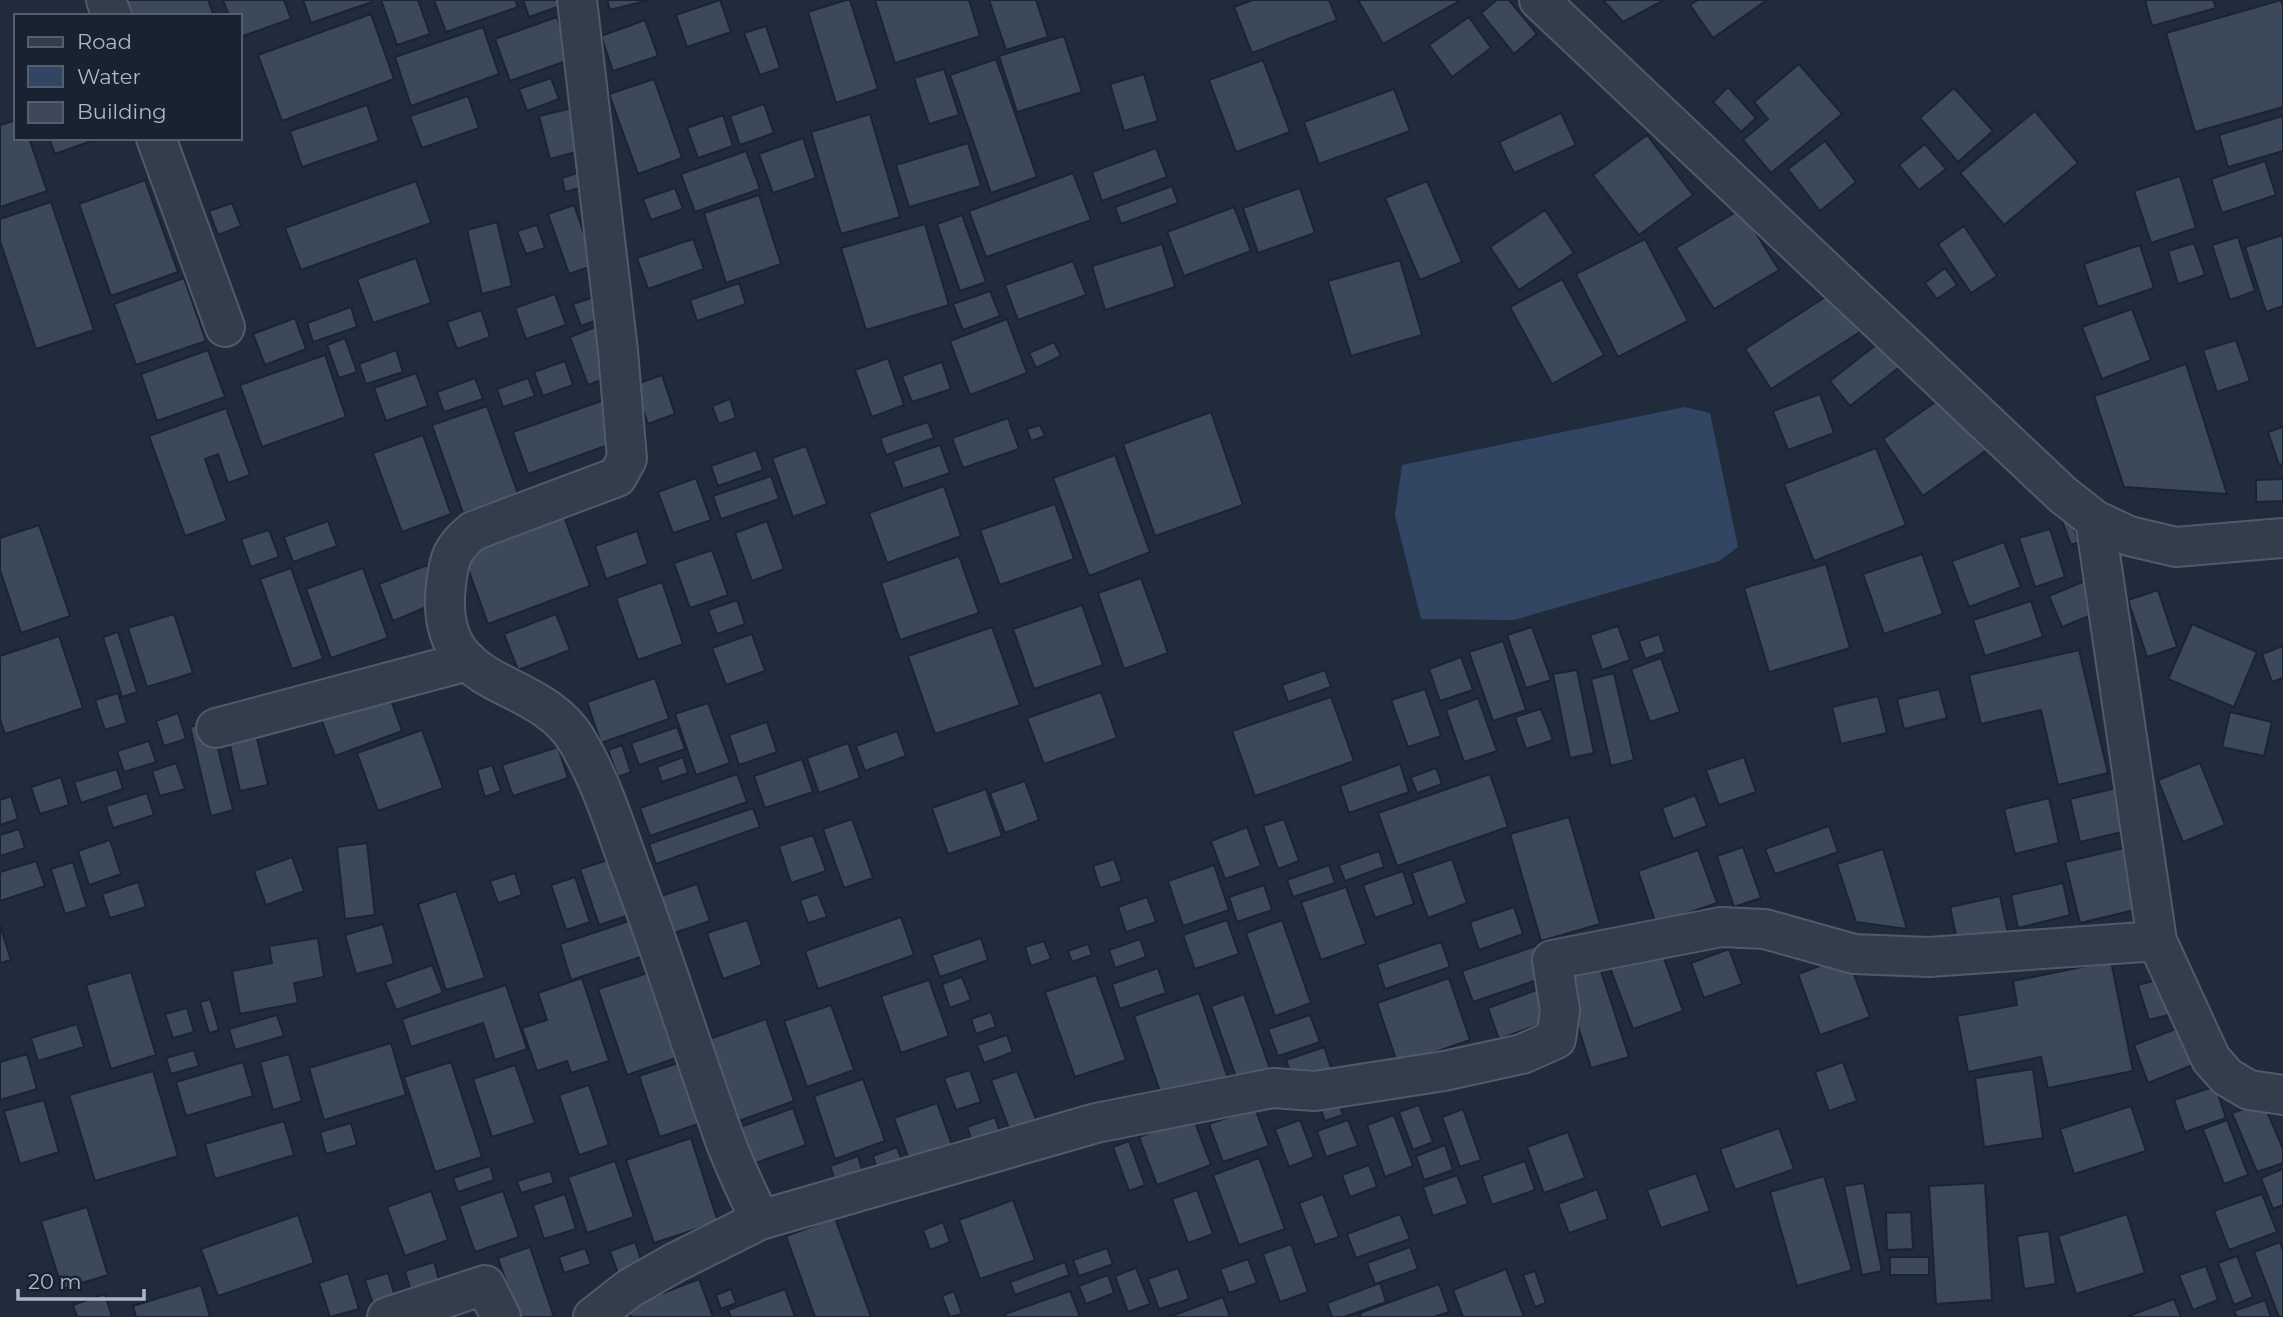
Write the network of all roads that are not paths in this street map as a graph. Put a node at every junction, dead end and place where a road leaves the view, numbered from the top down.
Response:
1 (577, 0) edge
2 (1539, 0) edge
3 (157, 140) edge
4 (225, 327) dead end
5 (2095, 520) junction
6 (2283, 538) edge
7 (468, 661) junction
8 (216, 728) dead end
9 (2157, 941) junction
10 (2283, 1095) edge
11 (760, 1220) junction
12 (387, 1317) edge
13 (501, 1317) edge
14 (593, 1317) edge

1 - 7 street
2 - 5 street
3 - 4 street
5 - 6 street
5 - 9 street
7 - 8 street
7 - 11 street
9 - 10 street
9 - 11 street
11 - 14 street
12 - 13 street

